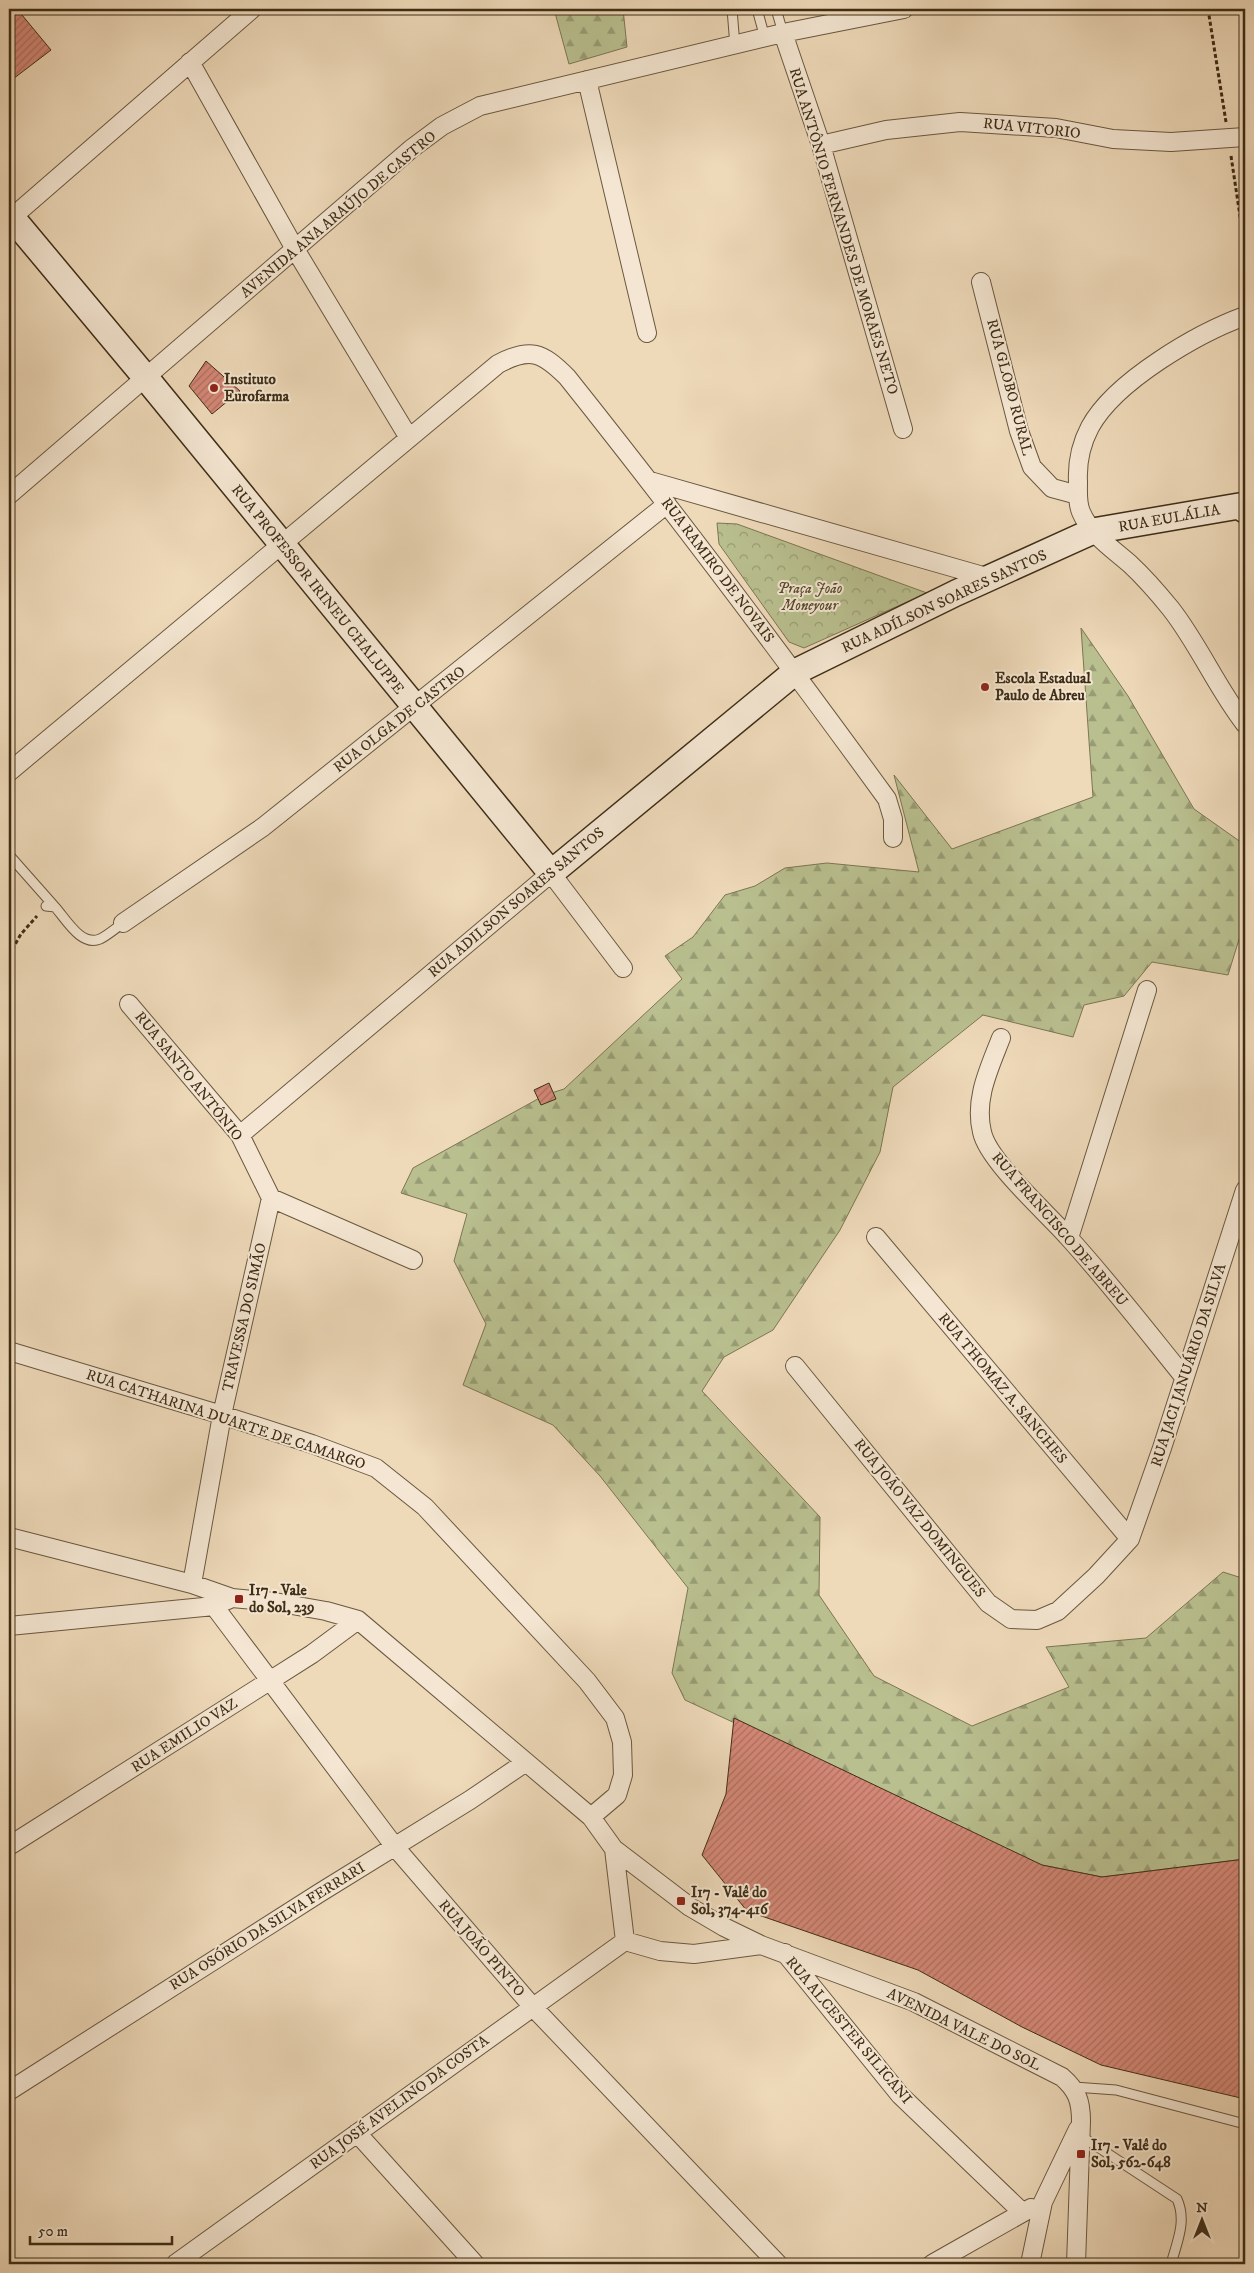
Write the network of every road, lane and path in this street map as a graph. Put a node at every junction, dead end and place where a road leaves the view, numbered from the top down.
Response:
1 (252, 9) edge
2 (732, 9) edge
3 (757, 9) edge
4 (776, 9) edge
5 (904, 9) edge
6 (1208, 9) edge
7 (881, 11) edge
8 (783, 33) junction
9 (765, 38) junction
10 (735, 46) junction
11 (190, 62) junction
12 (587, 80) junction
13 (1237, 138) edge
14 (821, 146) junction
15 (10, 217) edge
16 (295, 249) junction
17 (1245, 249) edge
18 (981, 282) dead end
19 (1245, 316) edge
20 (647, 333) dead end
21 (146, 378) junction
22 (903, 429) dead end
23 (408, 438) junction
24 (650, 481) junction
25 (9, 495) edge
26 (1078, 495) junction
27 (668, 504) junction
28 (1243, 507) edge
29 (1093, 531) junction
30 (282, 544) junction
31 (990, 578) junction
32 (795, 672) junction
33 (415, 708) junction
34 (1245, 724) edge
35 (9, 772) edge
36 (893, 838) dead end
37 (9, 855) edge
38 (551, 873) junction
39 (50, 907) junction
40 (123, 923) joint
41 (9, 955) edge
42 (623, 968) dead end
43 (1148, 990) dead end
44 (129, 1004) dead end
45 (1001, 1038) dead end
46 (240, 1135) junction
47 (1245, 1190) edge
48 (271, 1198) junction
49 (876, 1237) dead end
50 (1070, 1238) junction
51 (414, 1260) dead end
52 (9, 1352) edge
53 (795, 1366) dead end
54 (1184, 1377) junction
55 (222, 1415) junction
56 (9, 1537) edge
57 (1130, 1539) junction
58 (192, 1584) junction
59 (232, 1598) junction
60 (214, 1606) junction
61 (358, 1620) junction
62 (9, 1626) edge
63 (268, 1680) junction
64 (526, 1762) junction
65 (591, 1817) junction
66 (9, 1846) edge
67 (395, 1847) junction
68 (614, 1849) junction
69 (625, 1941) junction
70 (761, 1946) junction
71 (785, 1953) junction
72 (532, 2006) junction
73 (1074, 2087) junction
74 (9, 2091) edge
75 (1245, 2124) edge
76 (1081, 2129) junction
77 (357, 2133) junction
78 (1043, 2202) junction
79 (1022, 2212) junction
80 (194, 2259) edge
81 (175, 2264) edge
82 (475, 2264) edge
83 (778, 2264) edge
84 (932, 2264) edge
85 (1030, 2264) edge
86 (1076, 2264) edge
87 (1171, 2264) edge

1 - 11 street
2 - 10 lane
3 - 9 lane
4 - 8 lane
5 - 7 street, AVENIDA ANA ARAÚJO DE CASTRO
6 - 13 path
7 - 8 street, AVENIDA ANA ARAÚJO DE CASTRO
8 - 9 street, AVENIDA ANA ARAÚJO DE CASTRO
8 - 14 street, RUA ANTÔNIO FERNANDES DE MORAES NETO
9 - 10 street, AVENIDA ANA ARAÚJO DE CASTRO
10 - 12 street, AVENIDA ANA ARAÚJO DE CASTRO
11 - 15 street
11 - 16 street
12 - 16 street, AVENIDA ANA ARAÚJO DE CASTRO
12 - 20 street
13 - 14 street, RUA VITORIO
13 - 17 path
14 - 22 street, RUA ANTÔNIO FERNANDES DE MORAES NETO
15 - 21 street, RUA PROFESSOR IRINEU CHALUPPE
16 - 21 street, AVENIDA ANA ARAÚJO DE CASTRO
16 - 23 street
18 - 26 street, RUA GLOBO RURAL
19 - 26 street
21 - 25 street, AVENIDA ANA ARAÚJO DE CASTRO
21 - 30 street, RUA PROFESSOR IRINEU CHALUPPE
23 - 24 street, RUA RAMIRO DE NOVAIS
23 - 30 street, RUA RAMIRO DE NOVAIS
24 - 27 street, RUA RAMIRO DE NOVAIS
24 - 31 street
26 - 29 street
27 - 32 street, RUA RAMIRO DE NOVAIS
27 - 33 street, RUA OLGA DE CASTRO
28 - 29 street, RUA EULÁLIA
29 - 31 street, RUA ADÍLSON SOARES SANTOS
29 - 34 street
30 - 33 street, RUA PROFESSOR IRINEU CHALUPPE
30 - 35 street, RUA RAMIRO DE NOVAIS
31 - 32 street, RUA ADÍLSON SOARES SANTOS
32 - 36 street, RUA RAMIRO DE NOVAIS
32 - 38 street, RUA ADILSON SOARES SANTOS
33 - 38 street, RUA PROFESSOR IRINEU CHALUPPE
33 - 40 street, RUA OLGA DE CASTRO
37 - 39 lane
38 - 42 street, RUA PROFESSOR IRINEU CHALUPPE
38 - 46 street, RUA ADILSON SOARES SANTOS
39 - 40 lane
39 - 41 path
43 - 50 street
44 - 46 street, RUA SANTO ANTÔNIO
45 - 50 street, RUA FRANCISCO DE ABREU
46 - 48 street, RUA SANTO ANTÔNIO
47 - 54 street, RUA JACI JANUÁRIO DA SILVA
48 - 51 street
48 - 55 street, TRAVESSA DO SIMÃO
49 - 57 street, RUA THOMAZ A. SANCHES
50 - 54 street, RUA FRANCISCO DE ABREU
52 - 55 street, RUA CATHARINA DUARTE DE CAMARGO
53 - 57 street, RUA JOÃO VAZ DOMINGUES
54 - 57 street, RUA JACI JANUÁRIO DA SILVA
55 - 58 street, TRAVESSA DO SIMÃO
55 - 65 street, RUA CATHARINA DUARTE DE CAMARGO
56 - 58 street
58 - 59 street
59 - 60 street
59 - 61 street
60 - 62 street
60 - 63 street, RUA JOÃO PINTO
61 - 63 street, RUA EMILIO VAZ
61 - 64 street
63 - 66 street, RUA EMILIO VAZ
63 - 67 street, RUA JOÃO PINTO
64 - 65 street
64 - 67 street, RUA OSÓRIO DA SILVA FERRARI
65 - 68 street
67 - 72 street, RUA JOÃO PINTO
67 - 74 street, RUA OSÓRIO DA SILVA FERRARI
68 - 69 street
68 - 70 street
69 - 70 street
69 - 72 street, RUA JOSÉ AVELINO DA COSTA
70 - 71 street, AVENIDA VALE DO SOL
71 - 73 street, AVENIDA VALE DO SOL
71 - 79 street, RUA ALCESTER SILICANI
72 - 77 street, RUA JOSÉ AVELINO DA COSTA
72 - 83 street, RUA JOÃO PINTO
73 - 75 lane
73 - 76 street
76 - 78 street
76 - 86 street
76 - 87 lane
77 - 80 street, RUA JOSÉ AVELINO DA COSTA
77 - 82 street
78 - 79 street
78 - 85 street
79 - 84 street
80 - 81 street, RUA JOSÉ AVELINO DA COSTA

